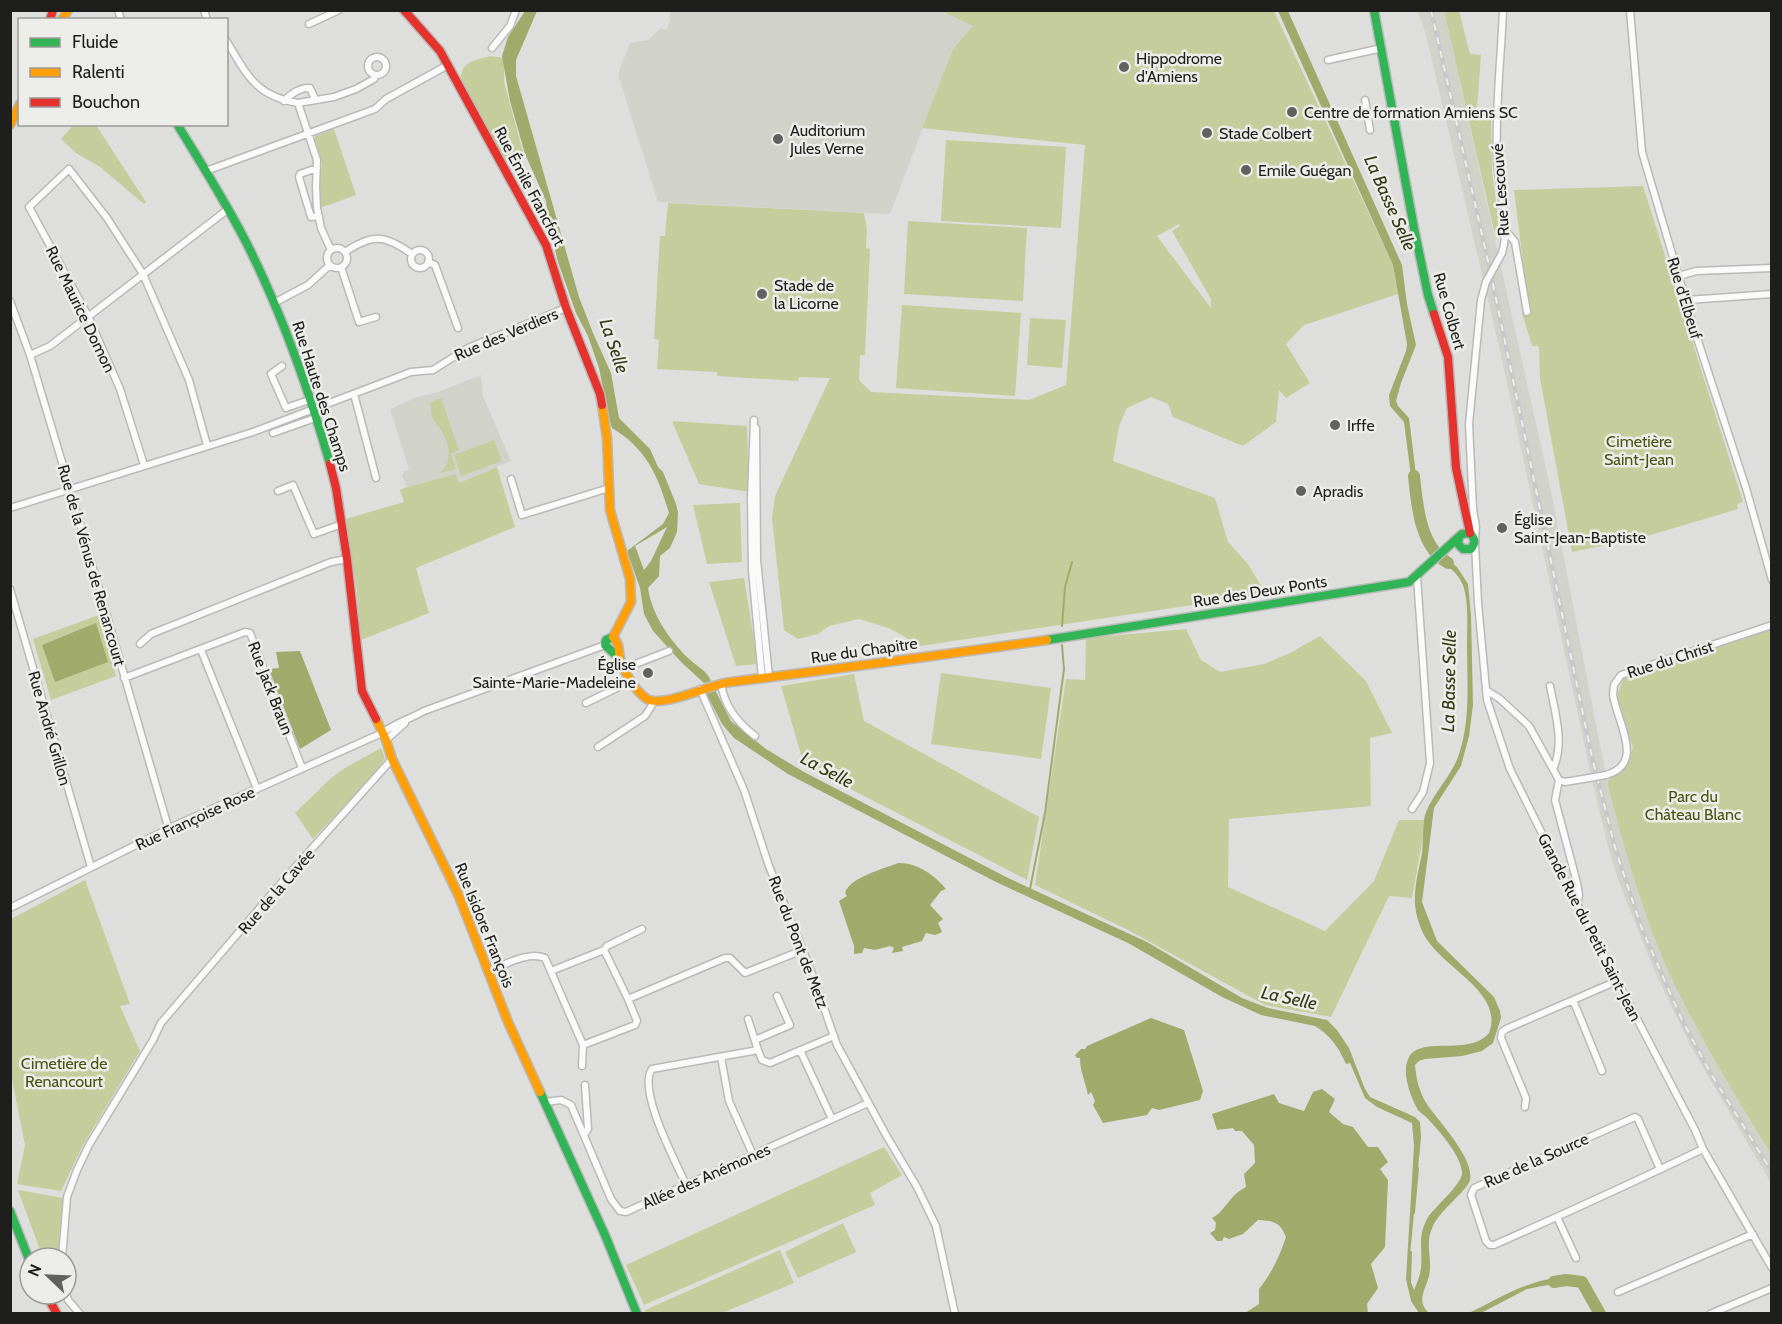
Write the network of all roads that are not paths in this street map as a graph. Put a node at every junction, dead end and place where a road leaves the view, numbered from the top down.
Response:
1 (339, 10) edge
2 (404, 10) edge
3 (516, 10) edge
4 (1374, 10) edge
5 (1503, 10) edge
6 (1630, 10) edge
7 (309, 24) dead end
8 (228, 43) edge
9 (492, 48) dead end
10 (1382, 48) junction
11 (1328, 60) dead end
12 (448, 65) junction
13 (375, 75) dead end
14 (315, 99) junction
15 (1365, 99) dead end
16 (285, 100) junction
17 (298, 103) junction
18 (18, 108) edge
19 (1394, 111) junction
20 (1367, 116) junction
21 (10, 125) edge
22 (178, 126) edge
23 (1370, 130) dead end
24 (307, 133) junction
25 (317, 168) junction
26 (206, 171) junction
27 (227, 210) junction
28 (319, 216) junction
29 (1505, 230) junction
30 (331, 250) junction
31 (345, 252) junction
32 (412, 254) junction
33 (428, 262) junction
34 (330, 265) junction
35 (341, 267) junction
36 (1772, 268) edge
37 (143, 274) junction
38 (1679, 276) junction
39 (1772, 294) edge
40 (1687, 300) junction
41 (10, 301) edge
42 (274, 303) junction
43 (566, 308) junction
44 (1527, 312) dead end
45 (88, 316) junction
46 (376, 317) dead end
47 (458, 328) dead end
48 (30, 356) junction
49 (282, 366) dead end
50 (354, 394) junction
51 (310, 404) junction
52 (315, 418) junction
53 (754, 421) dead end
54 (273, 434) dead end
55 (207, 445) junction
56 (144, 465) junction
57 (376, 478) dead end
58 (511, 479) dead end
59 (609, 488) junction
60 (70, 489) junction
61 (278, 491) dead end
62 (10, 508) edge
63 (1473, 509) junction
64 (1468, 521) junction
65 (342, 524) junction
66 (1468, 537) junction
67 (1463, 549) junction
68 (1446, 550) junction
69 (348, 559) junction
70 (1476, 569) junction
71 (1417, 577) junction
72 (1772, 580) edge
73 (10, 589) edge
74 (1772, 625) edge
75 (1065, 636) joint
76 (140, 644) dead end
77 (611, 647) junction
78 (201, 650) junction
79 (669, 651) dead end
80 (624, 668) junction
81 (124, 678) junction
82 (765, 678) junction
83 (630, 681) junction
84 (718, 684) junction
85 (1550, 686) dead end
86 (702, 688) junction
87 (1485, 690) junction
88 (654, 702) junction
89 (586, 703) dead end
90 (755, 736) dead end
91 (384, 737) junction
92 (598, 747) dead end
93 (393, 759) junction
94 (302, 768) junction
95 (1553, 769) junction
96 (1559, 780) junction
97 (257, 789) junction
98 (1412, 809) dead end
99 (169, 830) junction
100 (91, 867) junction
101 (1577, 904) junction
102 (10, 908) edge
103 (642, 929) dead end
104 (604, 950) junction
105 (803, 950) junction
106 (488, 971) junction
107 (551, 971) junction
108 (1617, 981) junction
109 (777, 996) dead end
110 (628, 999) junction
111 (1573, 1000) junction
112 (748, 1019) dead end
113 (834, 1036) junction
114 (755, 1040) junction
115 (583, 1045) junction
116 (758, 1050) junction
117 (800, 1050) junction
118 (721, 1057) junction
119 (582, 1066) dead end
120 (1602, 1071) dead end
121 (585, 1085) dead end
122 (544, 1102) junction
123 (868, 1103) junction
124 (1525, 1107) dead end
125 (832, 1119) junction
126 (584, 1135) junction
127 (1703, 1149) junction
128 (753, 1155) junction
129 (1660, 1169) junction
130 (686, 1185) junction
131 (10, 1211) edge
132 (1557, 1217) junction
133 (1753, 1234) junction
134 (24, 1246) edge
135 (63, 1246) edge
136 (1576, 1258) dead end
137 (1771, 1264) edge
138 (1772, 1288) edge
139 (1618, 1292) dead end
140 (637, 1314) edge
141 (955, 1314) edge
142 (1710, 1314) edge

1 - 7 street
2 - 12 street, Rue Émile Francfort
3 - 9 street
4 - 10 street, Rue Colbert
5 - 29 street, Rue Lescouvé
6 - 38 street, Rue d'Elbeuf
8 - 16 street
10 - 11 street
10 - 19 street, Rue Colbert
12 - 24 street
12 - 43 street, Rue Émile Francfort
13 - 14 street
14 - 16 street
14 - 17 street
15 - 20 street
16 - 17 street
17 - 24 street
18 - 21 street
19 - 20 street
19 - 64 street, Rue Colbert
20 - 23 street
22 - 26 street, Rue Haute des Champs
24 - 25 street
24 - 26 street
25 - 28 street
25 - 28 street
26 - 27 street, Rue Haute des Champs
27 - 37 street
27 - 42 street, Rue Haute des Champs
28 - 30 street
29 - 44 street
29 - 63 street, Rue Lescouvé, bridge
30 - 31 street
30 - 34 street
31 - 32 street
31 - 35 street
32 - 33 street
32 - 33 street
33 - 47 street
34 - 35 street
34 - 42 street
35 - 46 street
36 - 38 street
37 - 45 street
37 - 45 street, Rue Maurice Domon
37 - 55 street
38 - 40 street, Rue d'Elbeuf
39 - 40 street
40 - 72 street, Rue d'Elbeuf
41 - 48 street, Rue de la Vénus de Renancourt
42 - 51 street, Rue Haute des Champs
43 - 50 street, Rue des Verdiers
43 - 59 street, Rue Émile Francfort
45 - 48 street
45 - 56 street, Rue Maurice Domon
48 - 60 street, Rue de la Vénus de Renancourt
49 - 51 street
50 - 51 street, Rue des Verdiers
50 - 57 street
51 - 52 street, Rue Haute des Champs
51 - 55 street
52 - 54 street
52 - 65 street, Rue Haute des Champs
53 - 82 street
55 - 56 street
56 - 60 street
58 - 59 street
59 - 77 street, Rue Émile Francfort
60 - 62 street
60 - 81 street, Rue de la Vénus de Renancourt
61 - 65 street
63 - 64 street, Rue Lescouvé
63 - 66 street, Rue Lescouvé
64 - 66 street
65 - 69 street, Rue Haute des Champs
66 - 67 street
66 - 67 street
66 - 68 street, Rue des Deux Ponts
66 - 70 street, Grande Rue du Petit Saint-Jean
67 - 68 street
67 - 70 street, Grande Rue du Petit Saint-Jean
68 - 71 street, Rue des Deux Ponts
69 - 76 street
69 - 91 street, Rue Haute des Champs
70 - 87 street, Grande Rue du Petit Saint-Jean
71 - 75 street, Rue des Deux Ponts
71 - 98 street
73 - 100 street, Rue André Grillon
74 - 96 street, Rue du Christ, bridge
75 - 82 street, Rue du Chapitre
77 - 80 street
77 - 91 street, Rue Françoise Rose
78 - 81 street, Rue Jack Braun
78 - 94 street, Rue Jack Braun
78 - 97 street
79 - 80 street
80 - 83 street
81 - 99 street, Rue de la Vénus de Renancourt
82 - 84 street, Rue du Chapitre
83 - 88 street
83 - 89 street
84 - 86 street, Rue du Chapitre
84 - 90 street
85 - 95 street
86 - 88 street, Rue du Chapitre
86 - 105 street, Rue du Pont de Metz
87 - 95 street
87 - 101 street, Grande Rue du Petit Saint-Jean
88 - 92 street
91 - 93 street, Rue Isidore François
91 - 94 street, Rue Françoise Rose
93 - 106 street, Rue Isidore François
93 - 135 street, Rue de la Cavée
94 - 97 street, Rue Françoise Rose
95 - 96 street
96 - 101 street
97 - 99 street, Rue Françoise Rose
99 - 100 street, Rue Françoise Rose
100 - 102 street, Rue Françoise Rose
101 - 108 street, Grande Rue du Petit Saint-Jean
103 - 104 street
104 - 107 street
104 - 110 street
105 - 110 street
105 - 113 street, Rue du Pont de Metz
106 - 107 street
106 - 122 street, Rue Isidore François
107 - 115 street
108 - 111 street
108 - 127 street, Grande Rue du Petit Saint-Jean
109 - 114 street
110 - 115 street
111 - 120 street
111 - 124 street
112 - 114 street
113 - 117 street
113 - 123 street, Rue du Pont de Metz
114 - 116 street
115 - 119 street
116 - 117 street
116 - 118 street
117 - 125 street
118 - 128 street
118 - 130 street
121 - 126 street, Allée des Anémones
122 - 126 street, Allée des Anémones
122 - 140 street, Rue Isidore François
123 - 125 street, Allée des Anémones
123 - 141 street, Rue du Pont de Metz
125 - 128 street, Allée des Anémones
126 - 130 street, Allée des Anémones
127 - 129 street, Rue de la Source
127 - 133 street, Grande Rue du Petit Saint-Jean
128 - 130 street, Allée des Anémones
129 - 132 street, Rue de la Source
129 - 132 street, Rue de la Source
131 - 134 street
132 - 136 street
133 - 137 street, Grande Rue du Petit Saint-Jean
133 - 139 street
138 - 142 street

